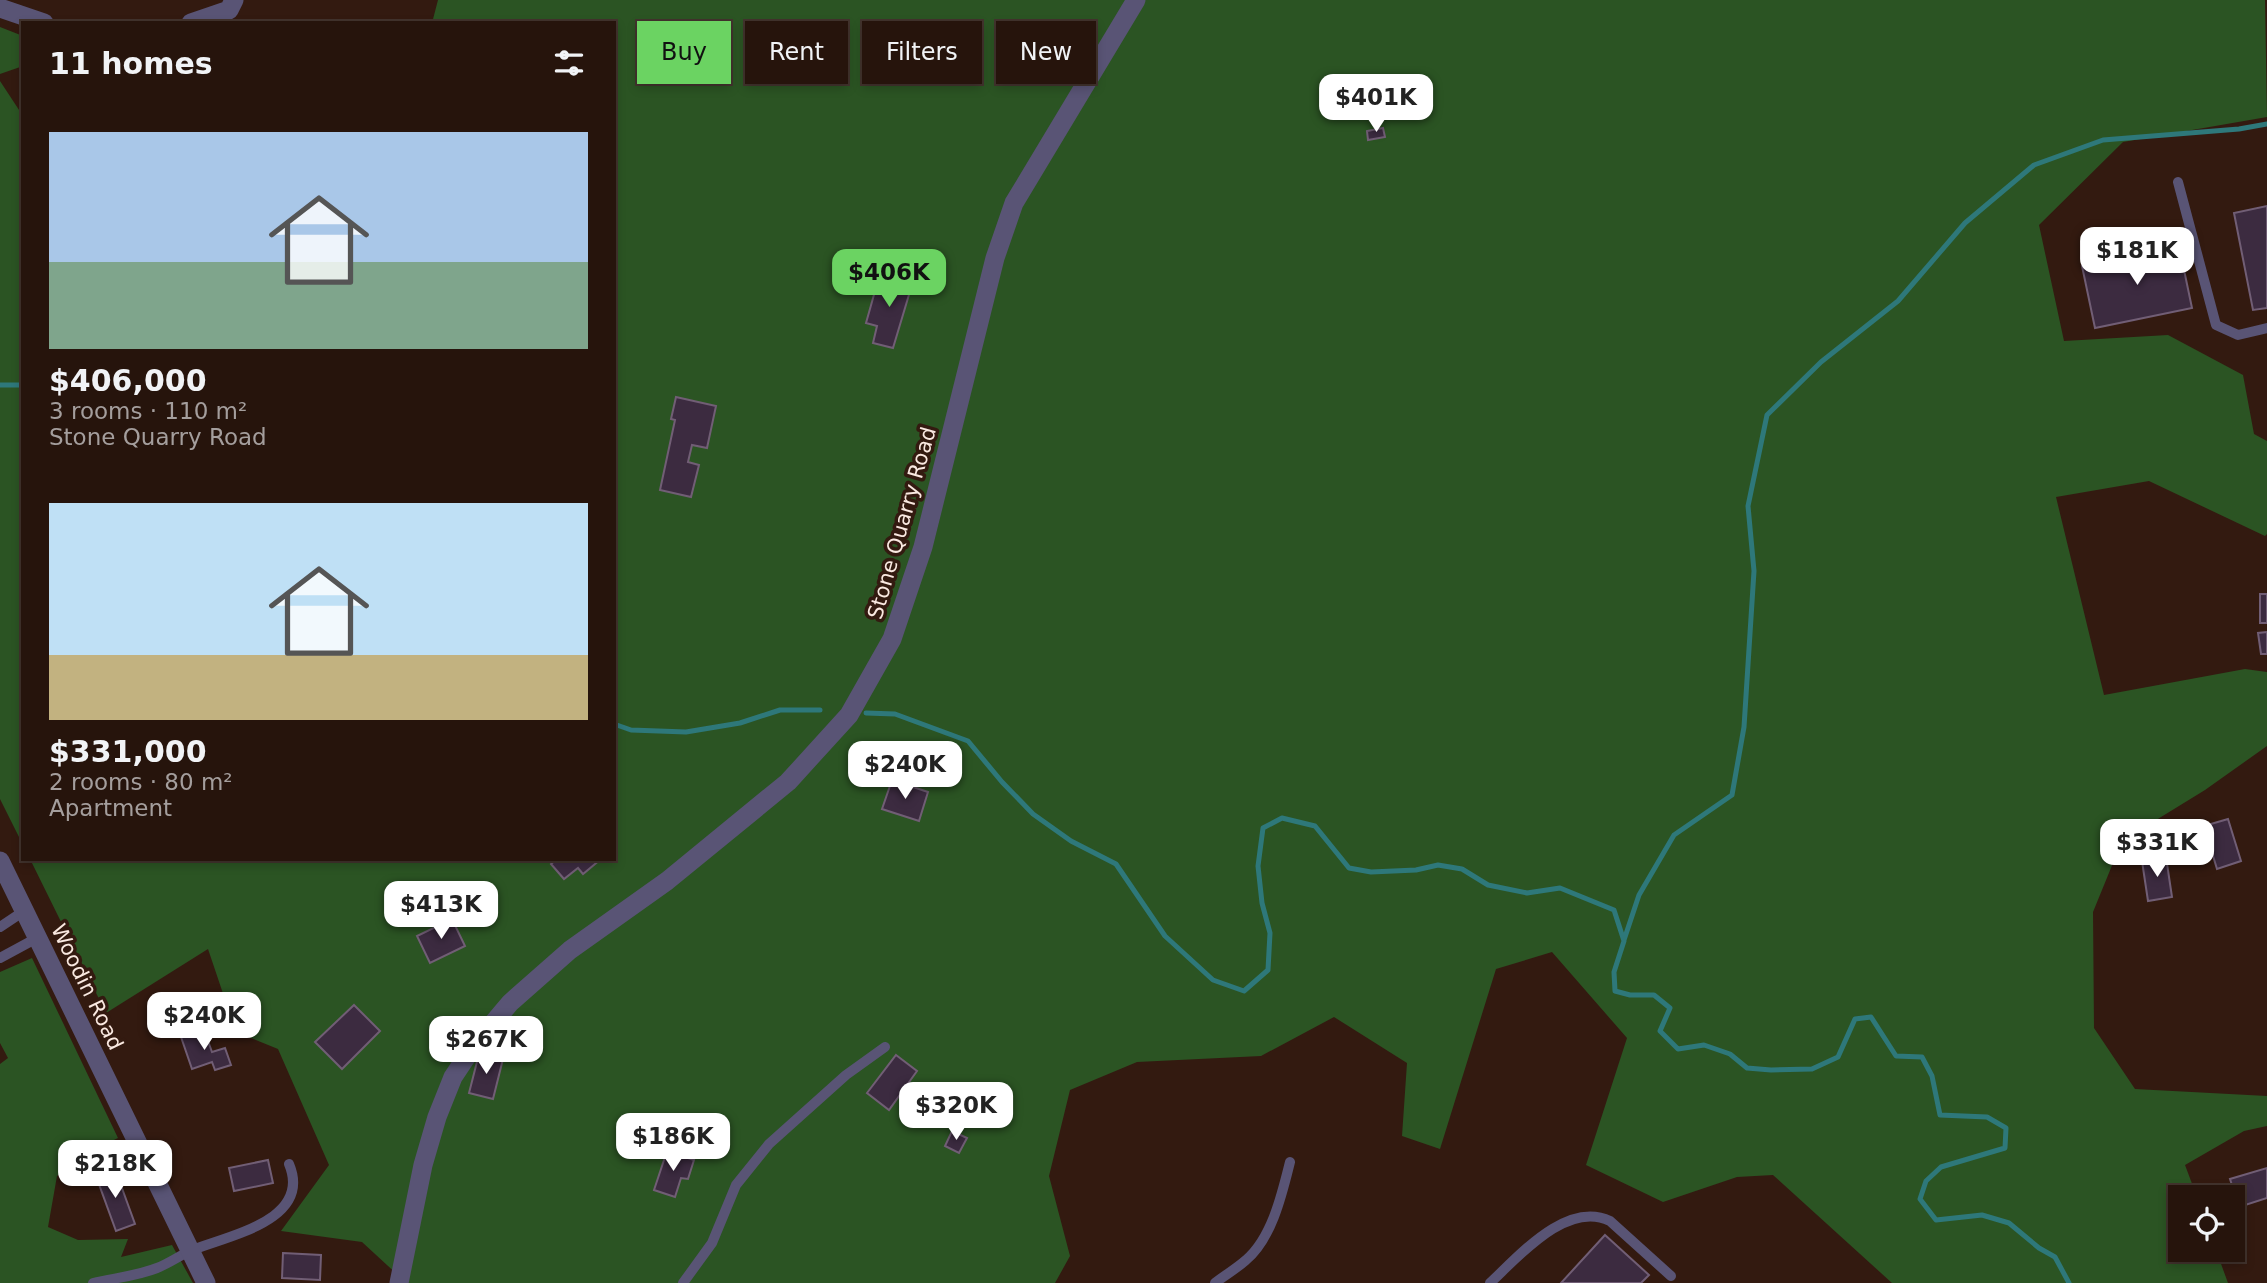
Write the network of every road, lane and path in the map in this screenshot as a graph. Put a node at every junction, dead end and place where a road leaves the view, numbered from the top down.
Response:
1 (234, 0) edge
2 (1136, 0) edge
3 (0, 8) edge
4 (38, 21) edge
5 (197, 21) edge
6 (2178, 182) dead end
7 (2267, 328) edge
8 (0, 861) edge
9 (24, 911) junction
10 (0, 928) edge
11 (37, 938) junction
12 (0, 958) edge
13 (885, 1047) dead end
14 (1290, 1162) dead end
15 (289, 1164) dead end
16 (191, 1251) junction
17 (1671, 1276) dead end
18 (93, 1283) edge
19 (206, 1283) edge
20 (399, 1283) edge
21 (683, 1283) edge
22 (1215, 1283) edge
23 (1490, 1283) edge

1 - 5 street
2 - 20 street, Stone Quarry Road
3 - 4 street
6 - 7 lane
8 - 9 street, Woodin Road
9 - 10 lane
9 - 11 street, Woodin Road
11 - 12 lane
11 - 16 street, Woodin Road
13 - 21 lane
14 - 22 lane
15 - 16 lane
16 - 18 lane
16 - 19 street, Woodin Road
17 - 23 lane

